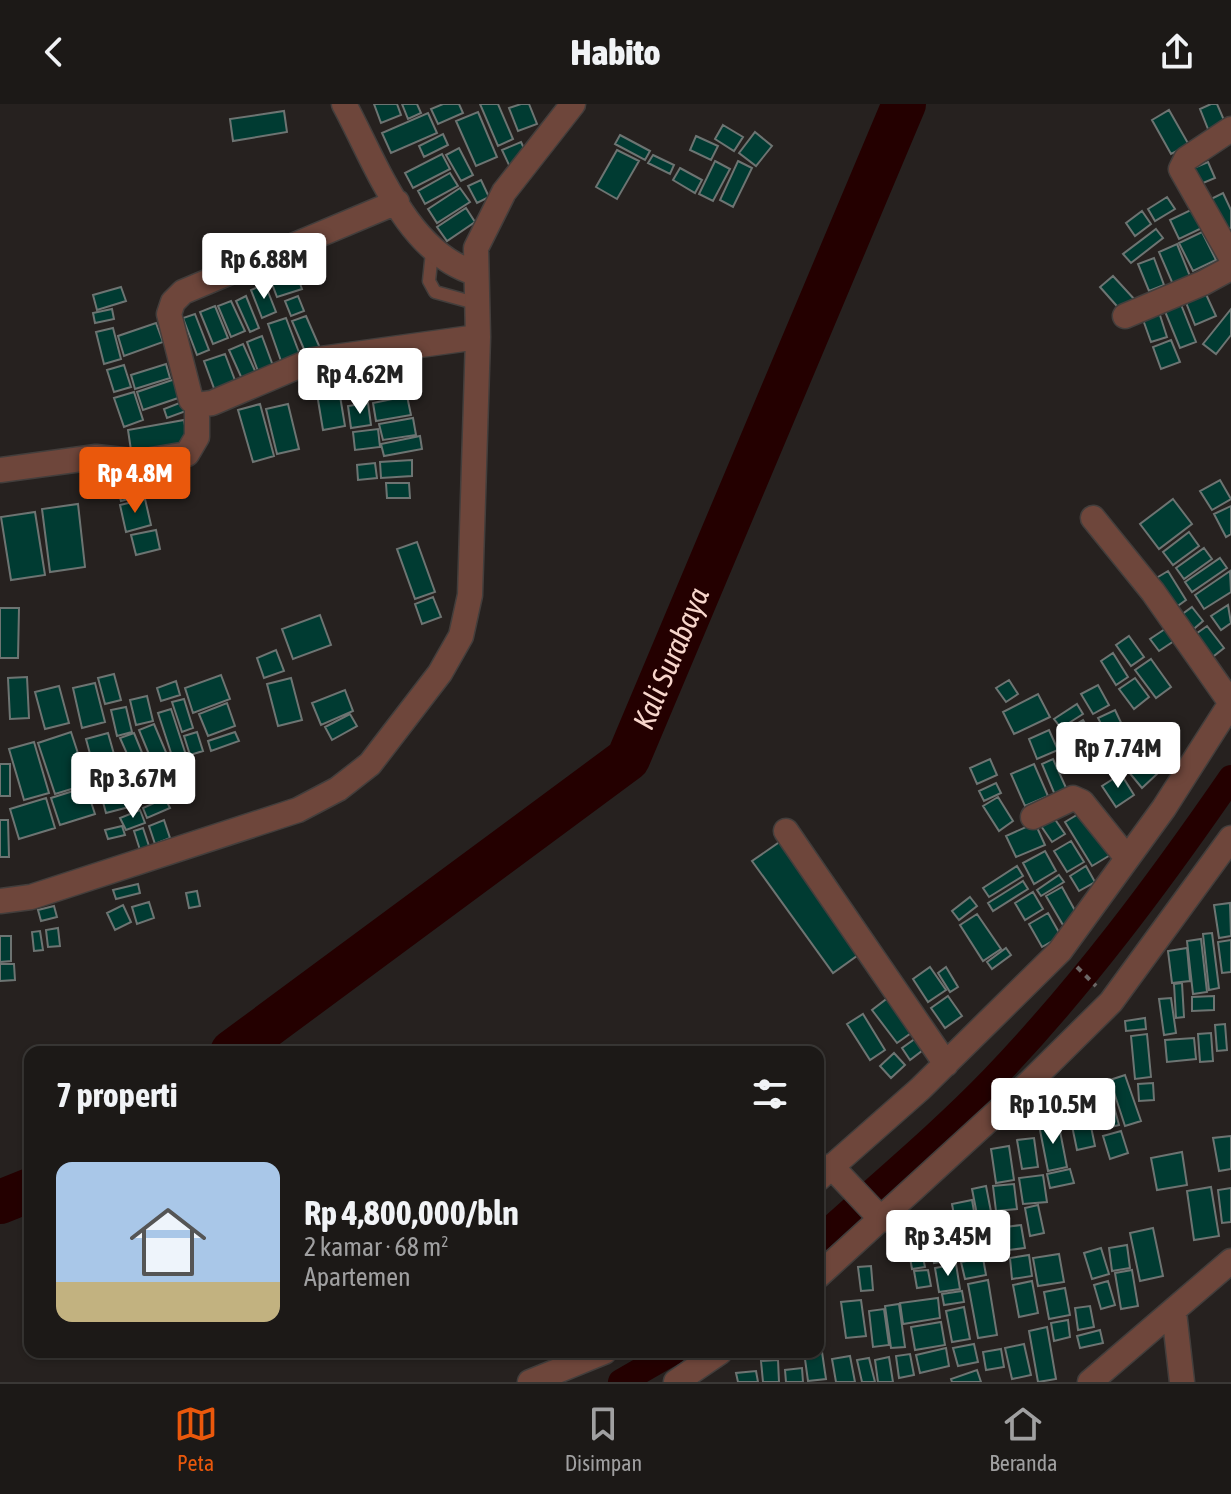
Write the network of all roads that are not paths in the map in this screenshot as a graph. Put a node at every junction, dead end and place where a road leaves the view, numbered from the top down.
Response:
1 (344, 104) edge
2 (573, 104) edge
3 (1231, 129) edge
4 (397, 202) junction
5 (432, 252) junction
6 (1231, 257) edge
7 (1231, 268) edge
8 (475, 273) junction
9 (475, 303) junction
10 (1125, 316) dead end
11 (478, 337) junction
12 (197, 405) junction
13 (0, 470) edge
14 (1093, 518) dead end
15 (1231, 703) edge
16 (1033, 817) dead end
17 (786, 831) dead end
18 (1231, 838) edge
19 (1127, 858) junction
20 (0, 901) edge
21 (946, 1064) junction
22 (829, 1173) edge
23 (877, 1215) junction
24 (1231, 1261) edge
25 (824, 1270) edge
26 (1174, 1312) junction
27 (589, 1358) edge
28 (711, 1358) edge
29 (530, 1382) edge
30 (676, 1382) edge
31 (1090, 1382) edge
32 (1182, 1382) edge

1 - 4 street
2 - 8 street
3 - 6 street
4 - 5 street
4 - 12 street
5 - 8 street
5 - 9 lane
7 - 10 street
8 - 9 street
9 - 11 street
11 - 12 street
11 - 20 street
12 - 13 street
14 - 15 street
15 - 19 street
16 - 19 street
17 - 21 street
18 - 23 street
19 - 21 street
21 - 22 street
22 - 23 street
23 - 25 street
24 - 26 street
26 - 31 street
26 - 32 street
27 - 29 street
28 - 30 street

